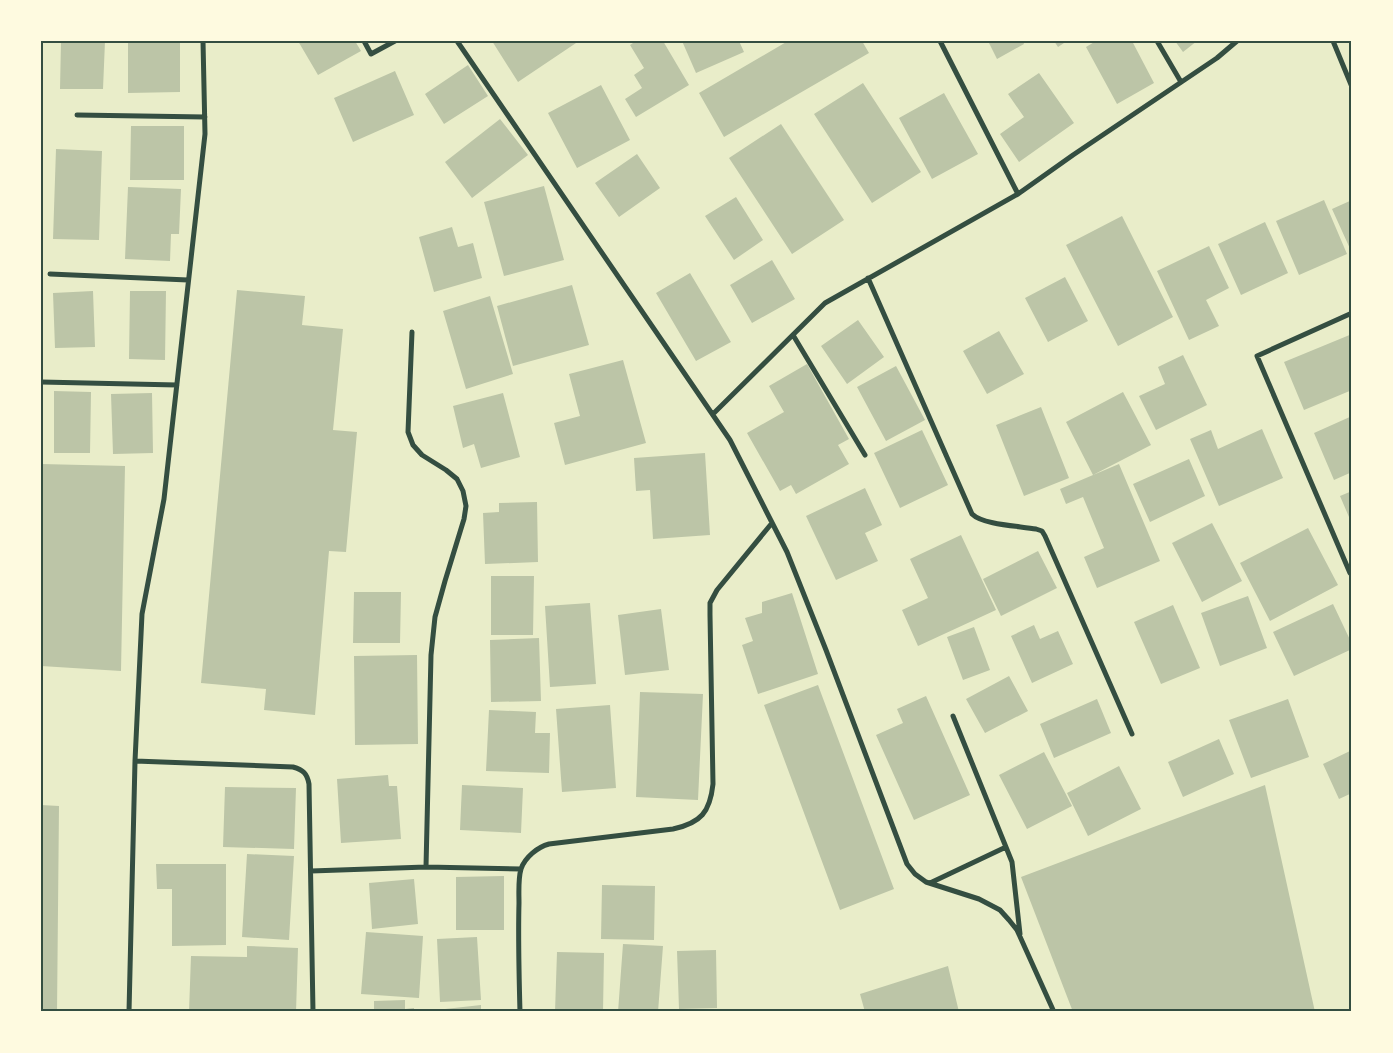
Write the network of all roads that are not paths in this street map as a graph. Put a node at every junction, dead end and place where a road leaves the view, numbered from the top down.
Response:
1 (204, 41) edge
2 (364, 41) edge
3 (395, 41) edge
4 (457, 41) edge
5 (940, 41) edge
6 (1158, 41) edge
7 (1237, 41) edge
8 (1333, 41) edge
9 (1181, 82) junction
10 (1352, 87) edge
11 (76, 115) dead end
12 (204, 117) junction
13 (1018, 194) junction
14 (50, 274) dead end
15 (868, 278) junction
16 (188, 280) junction
17 (1352, 313) edge
18 (412, 332) dead end
19 (793, 335) junction
20 (41, 382) edge
21 (177, 385) junction
22 (713, 414) junction
23 (864, 455) dead end
24 (772, 523) junction
25 (1352, 573) edge
26 (953, 716) dead end
27 (1132, 734) dead end
28 (135, 761) junction
29 (1006, 848) junction
30 (426, 867) junction
31 (521, 869) junction
32 (311, 871) junction
33 (930, 883) junction
34 (1020, 938) junction
35 (129, 1012) edge
36 (313, 1012) edge
37 (520, 1012) edge
38 (1054, 1012) edge

1 - 12 street
2 - 3 street
4 - 22 street
5 - 13 street
6 - 9 street
7 - 9 street
8 - 10 street
9 - 13 street
11 - 12 street
12 - 16 street
13 - 15 street
14 - 16 street
15 - 19 street
15 - 27 street
16 - 21 street
17 - 25 street
18 - 30 street
19 - 22 street
19 - 23 street
20 - 21 street
21 - 28 street
22 - 24 street
24 - 31 street
24 - 33 street
26 - 29 street
28 - 32 street
28 - 35 street
29 - 33 street
29 - 34 street
30 - 31 street
30 - 32 street
31 - 37 street
32 - 36 street
33 - 34 street
34 - 38 street

